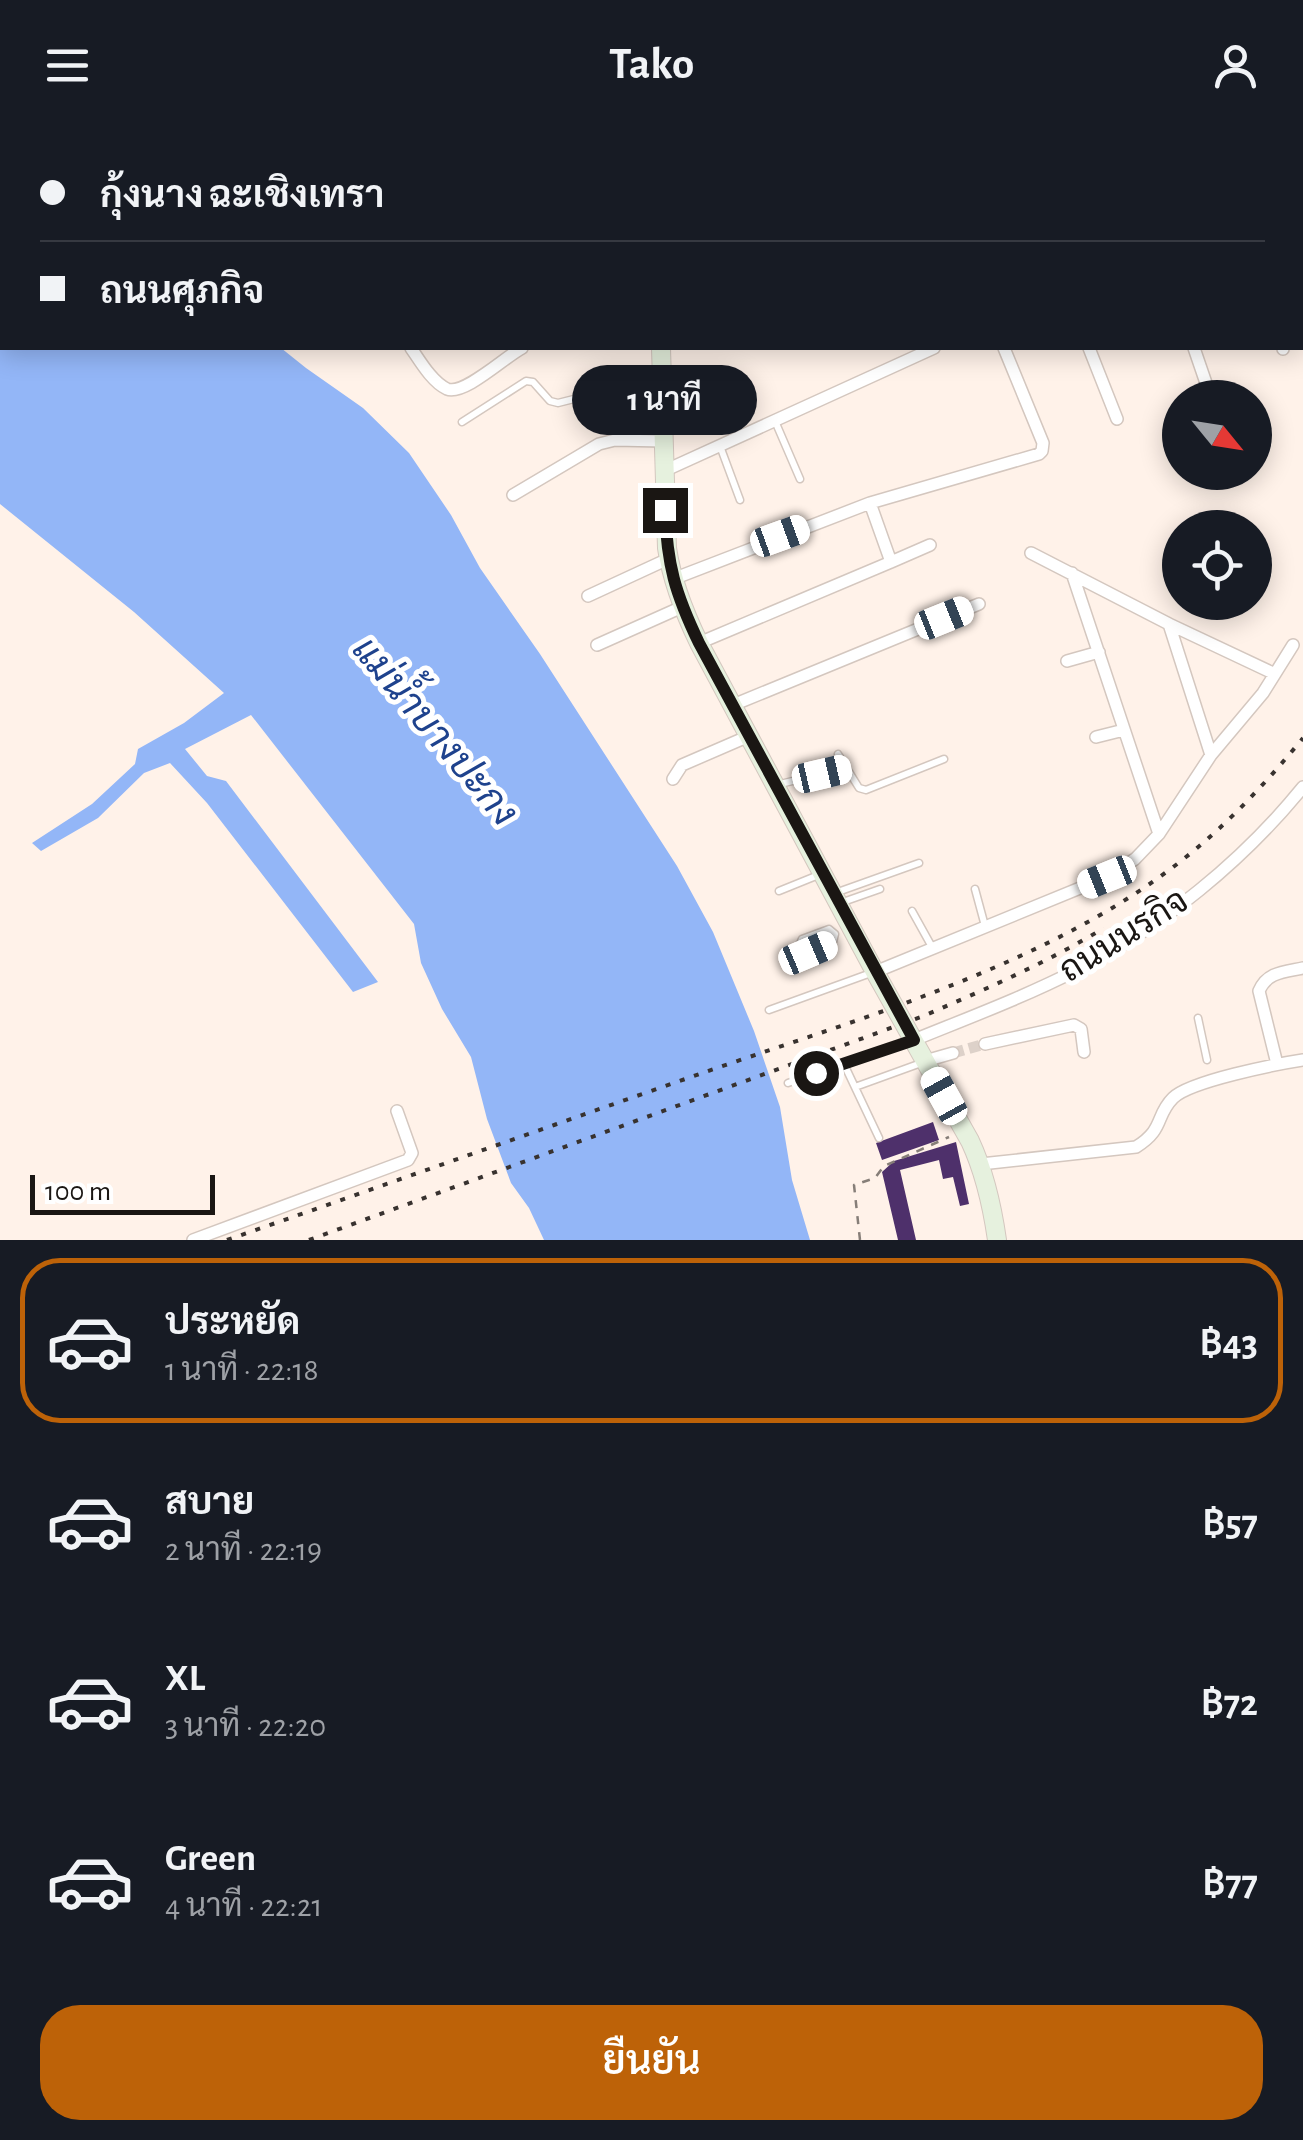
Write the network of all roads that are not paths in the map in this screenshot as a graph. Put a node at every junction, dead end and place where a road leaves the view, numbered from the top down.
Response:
1 (412, 350) edge
2 (519, 350) edge
3 (661, 350) edge
4 (930, 350) edge
5 (1005, 350) edge
6 (1091, 350) edge
7 (1195, 350) edge
8 (660, 377) junction
9 (1205, 380) edge
10 (1116, 418) dead end
11 (775, 420) junction
12 (462, 422) dead end
13 (663, 441) junction
14 (720, 445) junction
15 (664, 471) junction
16 (800, 479) dead end
17 (513, 495) dead end
18 (740, 500) dead end
19 (870, 503) junction
20 (930, 545) dead end
21 (1031, 553) dead end
22 (668, 559) junction
23 (891, 562) junction
24 (1072, 573) junction
25 (673, 579) junction
26 (588, 596) dead end
27 (979, 604) dead end
28 (682, 607) junction
29 (1169, 624) junction
30 (699, 643) junction
31 (598, 645) dead end
32 (1293, 645) dead end
33 (1099, 652) junction
34 (1067, 661) dead end
35 (1275, 674) junction
36 (733, 705) junction
37 (1124, 730) junction
38 (749, 736) junction
39 (1096, 737) dead end
40 (838, 754) dead end
41 (1212, 755) junction
42 (944, 758) dead end
43 (846, 768) junction
44 (673, 779) dead end
45 (788, 782) junction
46 (1303, 787) edge
47 (1160, 834) junction
48 (919, 863) dead end
49 (822, 874) junction
50 (880, 889) dead end
51 (975, 889) dead end
52 (779, 890) dead end
53 (836, 898) junction
54 (912, 911) dead end
55 (986, 927) junction
56 (844, 931) junction
57 (932, 948) junction
58 (1303, 968) edge
59 (875, 972) junction
60 (769, 1010) dead end
61 (1198, 1018) dead end
62 (914, 1040) junction
63 (985, 1044) tunnel mouth
64 (1084, 1052) dead end
65 (953, 1053) tunnel mouth
66 (1303, 1060) edge
67 (925, 1061) junction
68 (844, 1064) junction
69 (1276, 1064) junction
70 (1209, 1070) junction
71 (788, 1082) dead end
72 (855, 1087) junction
73 (397, 1111) dead end
74 (879, 1138) dead end
75 (980, 1164) junction
76 (193, 1240) edge
77 (997, 1240) edge

1 - 2 street
3 - 8 main road
4 - 11 street
5 - 19 street
6 - 10 street
7 - 9 street
8 - 12 lane
8 - 13 main road
11 - 14 street
11 - 16 lane
13 - 15 main road
13 - 17 street
14 - 15 street
14 - 18 lane
15 - 22 main road
19 - 23 street
19 - 25 street
20 - 23 street
21 - 24 street
22 - 25 main road
22 - 26 street
23 - 30 street
24 - 29 street
24 - 33 street
25 - 28 main road
27 - 36 street
28 - 30 main road
28 - 31 street
29 - 35 street
29 - 41 street
30 - 36 main road
32 - 35 street
33 - 34 street
33 - 37 street
35 - 41 street
36 - 38 main road
37 - 39 street
37 - 47 street
38 - 44 street
38 - 45 main road
40 - 43 lane
41 - 47 street
42 - 43 lane
43 - 45 lane
45 - 49 main road
46 - 62 street, ถนนนรกิจ
47 - 55 street
48 - 53 lane
49 - 52 lane
49 - 53 main road
50 - 53 lane
51 - 55 lane
53 - 56 main road
54 - 57 lane
55 - 57 street
56 - 56 lane
56 - 59 main road
57 - 59 street
58 - 69 street
59 - 60 lane
59 - 62 main road
61 - 70 lane
62 - 67 main road
62 - 68 lane
63 - 64 street
65 - 67 street
66 - 69 street
67 - 72 lane
67 - 75 main road
68 - 71 lane
68 - 72 lane
69 - 70 street
70 - 75 street
72 - 74 lane
73 - 76 street
75 - 77 main road

